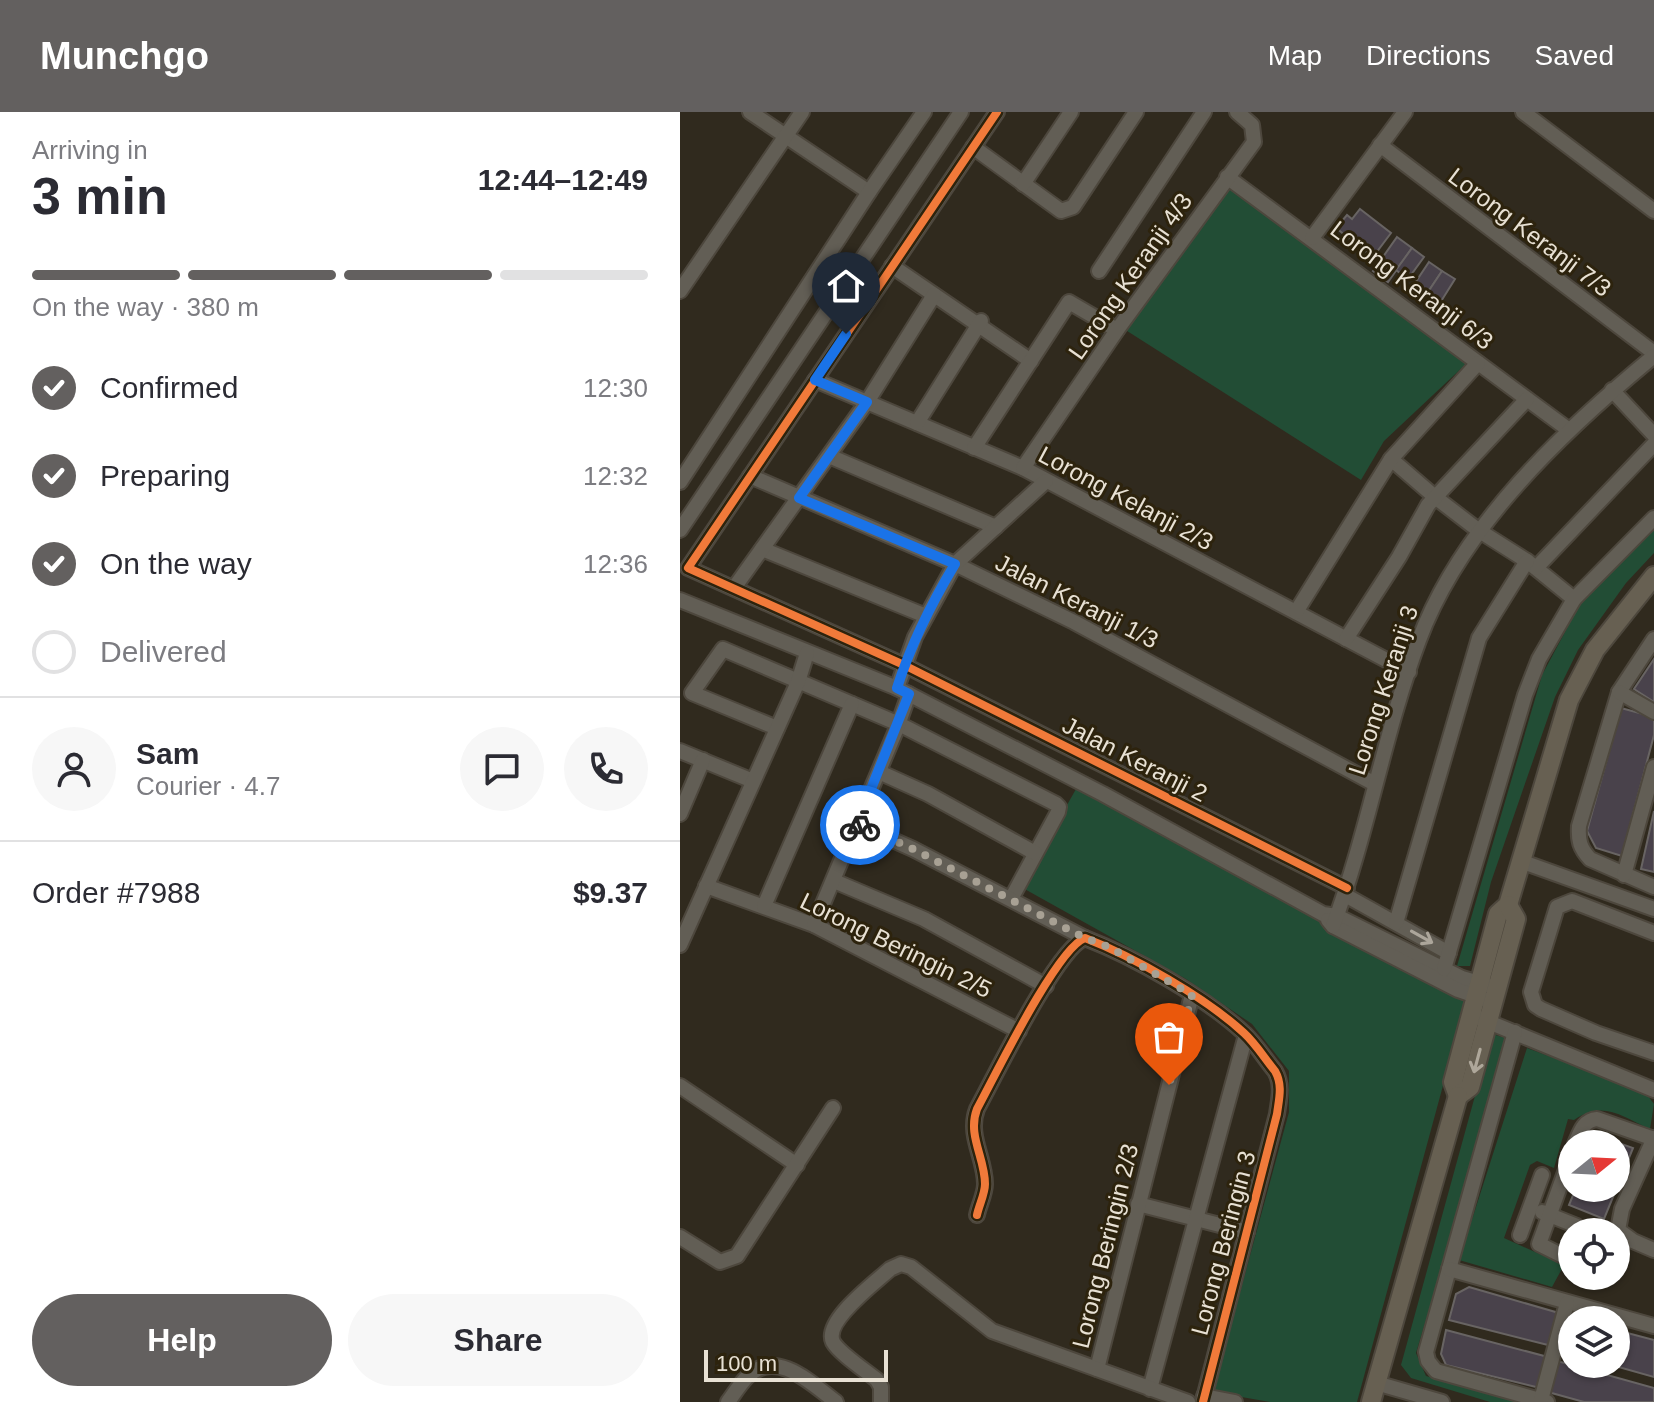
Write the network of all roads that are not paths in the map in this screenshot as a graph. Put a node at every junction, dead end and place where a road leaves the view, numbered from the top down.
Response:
1 (750, 112) edge
2 (802, 112) edge
3 (924, 112) edge
4 (961, 112) edge
5 (997, 112) edge
6 (1071, 112) edge
7 (1135, 112) edge
8 (1204, 112) edge
9 (1237, 112) edge
10 (1405, 112) edge
11 (1523, 112) edge
12 (787, 136) junction
13 (941, 142) junction
14 (1380, 145) junction
15 (973, 147) junction
16 (964, 160) junction
17 (1227, 177) junction
18 (1023, 184) junction
19 (869, 192) junction
20 (1654, 211) edge
21 (1312, 238) junction
22 (892, 266) junction
23 (1099, 271) dead end
24 (680, 291) edge
25 (934, 295) junction
26 (979, 323) junction
27 (1117, 330) junction
28 (1654, 355) edge
29 (1031, 361) junction
30 (1478, 363) junction
31 (815, 380) junction
32 (1612, 390) junction
33 (1527, 399) junction
34 (867, 402) junction
35 (917, 423) junction
36 (1569, 430) junction
37 (1654, 435) edge
38 (1654, 444) edge
39 (974, 448) junction
40 (829, 456) junction
41 (1391, 459) junction
42 (1023, 468) junction
43 (750, 476) junction
44 (1046, 481) junction
45 (680, 482) edge
46 (1435, 497) junction
47 (799, 498) junction
48 (1654, 518) edge
49 (996, 527) junction
50 (680, 530) edge
51 (1478, 530) junction
52 (762, 549) junction
53 (955, 564) junction
54 (1531, 564) junction
55 (1654, 576) edge
56 (734, 588) junction
57 (1574, 599) junction
58 (680, 600) edge
59 (1296, 612) junction
60 (926, 616) junction
61 (1346, 639) junction
62 (1654, 639) edge
63 (807, 653) junction
64 (904, 665) junction
65 (1409, 672) junction
66 (798, 682) junction
67 (903, 691) junction
68 (1619, 692) junction
69 (852, 704) junction
70 (1654, 712) edge
71 (899, 724) junction
72 (777, 728) junction
73 (680, 751) edge
74 (703, 760) junction
75 (1654, 767) edge
76 (879, 772) junction
77 (753, 781) junction
78 (1375, 784) junction
79 (680, 814) edge
80 (857, 824) junction
81 (1035, 853) junction
82 (1520, 861) junction
83 (1624, 875) junction
84 (834, 881) junction
85 (706, 886) junction
86 (1654, 887) edge
87 (1346, 892) junction
88 (1011, 899) junction
89 (764, 906) junction
90 (1654, 909) edge
91 (1331, 919) junction
92 (1396, 923) junction
93 (814, 925) junction
94 (1654, 933) edge
95 (1085, 938) junction
96 (680, 945) edge
97 (1449, 953) junction
98 (1444, 969) junction
99 (1046, 986) junction
100 (1486, 992) junction
101 (1192, 995) junction
102 (1480, 1018) junction
103 (1019, 1031) junction
104 (1515, 1032) junction
105 (1596, 1033) junction
106 (1246, 1035) junction
107 (1654, 1053) edge
108 (1586, 1061) junction
109 (680, 1086) edge
110 (1654, 1090) edge
111 (833, 1108) dead end
112 (1581, 1130) edge
113 (1654, 1139) edge
114 (797, 1165) junction
115 (1542, 1175) dead end
116 (1558, 1191) edge
117 (1138, 1204) junction
118 (1530, 1208) junction
119 (977, 1215) dead end
120 (1549, 1215) junction
121 (1196, 1219) junction
122 (1558, 1219) edge
123 (1247, 1232) junction
124 (1520, 1235) dead end
125 (680, 1237) edge
126 (1654, 1250) edge
127 (1558, 1254) edge
128 (1449, 1269) junction
129 (1567, 1303) junction
130 (1654, 1326) edge
131 (1097, 1369) junction
132 (1376, 1383) junction
133 (1150, 1389) junction
134 (732, 1397) edge
135 (1203, 1399) edge
136 (1544, 1401) edge
137 (750, 1402) edge
138 (836, 1402) edge
139 (881, 1402) edge
140 (1188, 1402) edge
141 (1235, 1402) edge
142 (1371, 1402) edge
143 (1442, 1402) edge

1 - 12 street
2 - 12 street
3 - 19 street
4 - 13 street
5 - 15 street
6 - 18 street
7 - 18 street
8 - 23 street
9 - 17 street, Lorong Keranji 4/3
10 - 14 street
11 - 20 street
12 - 19 street
12 - 24 street
13 - 16 street
13 - 50 street
14 - 21 street
14 - 28 street, Lorong Keranji 7/3
15 - 16 street
15 - 18 street
16 - 22 street
17 - 21 street, Lorong Keranji 6/3
17 - 27 street, Lorong Keranji 4/3
19 - 45 street
21 - 30 street, Lorong Keranji 6/3
22 - 25 street
22 - 31 street
25 - 26 street
25 - 34 street
26 - 29 street
26 - 35 street
27 - 29 street
27 - 42 street, Lorong Keranji 4/3
28 - 32 street, Lorong Keranji 3
29 - 39 street
30 - 33 street, Lorong Keranji 6/3
30 - 41 street
31 - 34 street, Lorong Kelanji 2/3
31 - 43 street
32 - 36 street, Lorong Keranji 3
32 - 37 street
33 - 36 street, Lorong Keranji 6/3
33 - 46 street
34 - 35 street, Lorong Kelanji 2/3
34 - 40 street
35 - 39 street, Lorong Kelanji 2/3
36 - 51 street, Lorong Keranji 3
38 - 54 street
39 - 42 street, Lorong Kelanji 2/3
40 - 47 street
40 - 49 street
41 - 46 street
41 - 59 street
42 - 44 street, Lorong Kelanji 2/3
43 - 47 street, Jalan Keranji 1/3
43 - 56 street, Jalan Keranji 2
44 - 49 street
44 - 59 street, Lorong Kelanji 2/3
46 - 51 street
46 - 61 street
47 - 52 street
47 - 53 street, Jalan Keranji 1/3
48 - 57 street
49 - 53 street
51 - 54 street
51 - 65 street, Lorong Keranji 3
52 - 56 street
52 - 60 street
53 - 60 street
53 - 78 street, Jalan Keranji 1/3
54 - 57 street
54 - 92 street
55 - 82 main road
56 - 64 street, Jalan Keranji 2
57 - 97 street
58 - 63 street
59 - 61 street, Lorong Kelanji 2/3
60 - 64 street
61 - 65 street, Lorong Kelanji 2/3
62 - 68 street
63 - 66 street
63 - 67 street
64 - 67 street
64 - 87 street, Jalan Keranji 2
65 - 78 street, Lorong Keranji 3
66 - 69 street
66 - 72 street
66 - 72 street
67 - 71 street
67 - 91 street
68 - 70 street
68 - 83 street
69 - 71 street
69 - 89 street
71 - 76 street
71 - 81 street
72 - 77 street
73 - 74 street
74 - 77 street
74 - 79 street
75 - 83 street
76 - 80 street
76 - 81 street
77 - 85 street
78 - 87 street, Lorong Keranji 3
80 - 84 street
80 - 88 street
81 - 88 street
82 - 90 street
82 - 100 main road
83 - 86 street
84 - 93 street
84 - 99 street
85 - 89 street, Lorong Beringin 2/5
85 - 96 street
87 - 91 street, Lorong Keranji 3
87 - 92 street, Jalan Keranji 2
88 - 95 street
89 - 93 street, Lorong Beringin 2/5
91 - 98 street
91 - 100 street
92 -> 97 street, Jalan Keranji 2
93 - 103 street, Lorong Beringin 2/5
94 - 105 street
95 - 99 street
95 - 101 street
97 - 98 street
98 - 100 street
99 - 103 street
100 - 102 main road
101 - 106 street
101 - 117 street, Lorong Beringin 2/3
102 - 104 street
102 - 132 main road
103 - 119 street
104 - 108 street
104 - 128 street
105 - 107 street
105 - 108 street
106 - 121 street
106 - 123 street, Lorong Beringin 3
108 - 110 street
109 - 114 street
111 - 114 street
112 - 113 street
113 - 126 street
114 - 125 street
115 - 118 street
116 - 120 street
117 - 121 street
117 - 131 street, Lorong Beringin 2/3
118 - 120 street
118 - 124 street
120 - 122 street
120 - 127 street
121 - 123 street
121 - 133 street
123 - 135 street, Lorong Beringin 3
128 - 129 street
128 - 136 street
129 - 130 street
129 - 136 street
131 - 133 street
131 - 139 street
132 - 142 main road
132 - 143 street
133 - 140 street
134 - 137 street
134 - 138 street
135 - 141 street

